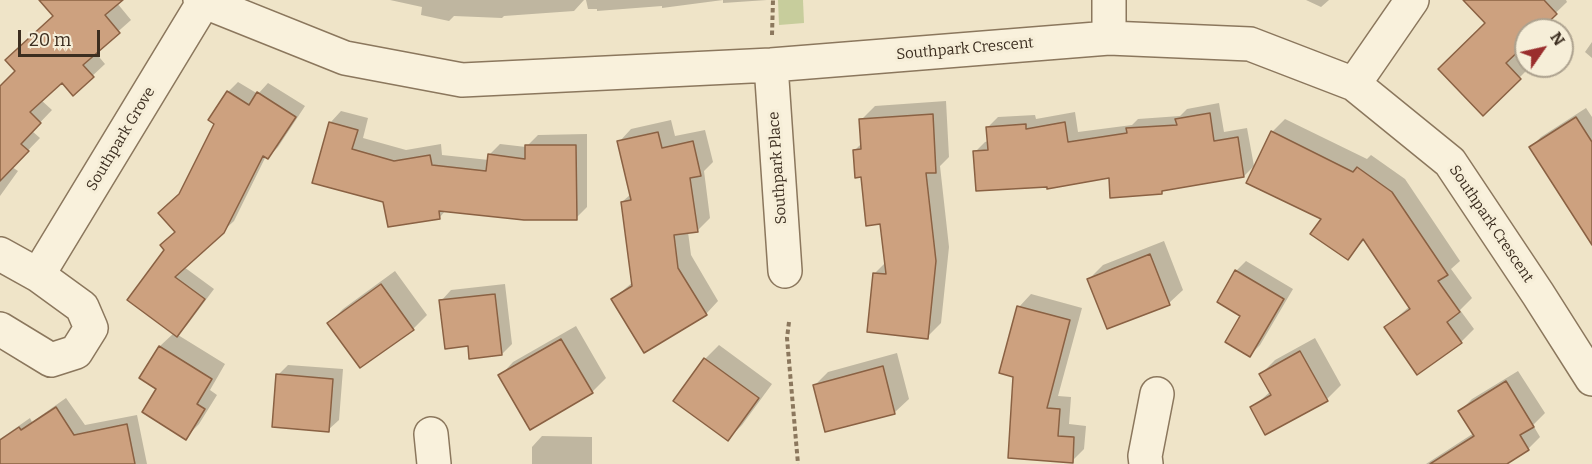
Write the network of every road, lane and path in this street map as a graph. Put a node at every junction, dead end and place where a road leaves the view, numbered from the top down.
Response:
1 (773, 0) edge
2 (1109, 0) edge
3 (1412, 0) edge
4 (202, 2) edge
5 (1109, 38) junction
6 (772, 52) junction
7 (1354, 84) junction
8 (0, 255) edge
9 (785, 271) dead end
10 (38, 275) junction
11 (789, 322) dead end
12 (0, 329) edge
13 (1592, 379) edge
14 (1157, 394) dead end
15 (798, 464) edge
16 (1146, 464) edge

1 - 6 path
2 - 5 street
3 - 7 street
4 - 6 street, Southpark Crescent
4 - 10 street, Southpark Grove
5 - 6 street, Southpark Crescent
5 - 7 street, Southpark Crescent
6 - 9 street, Southpark Place
7 - 13 street, Southpark Crescent
8 - 10 street
10 - 12 street
11 - 15 path
14 - 16 street

